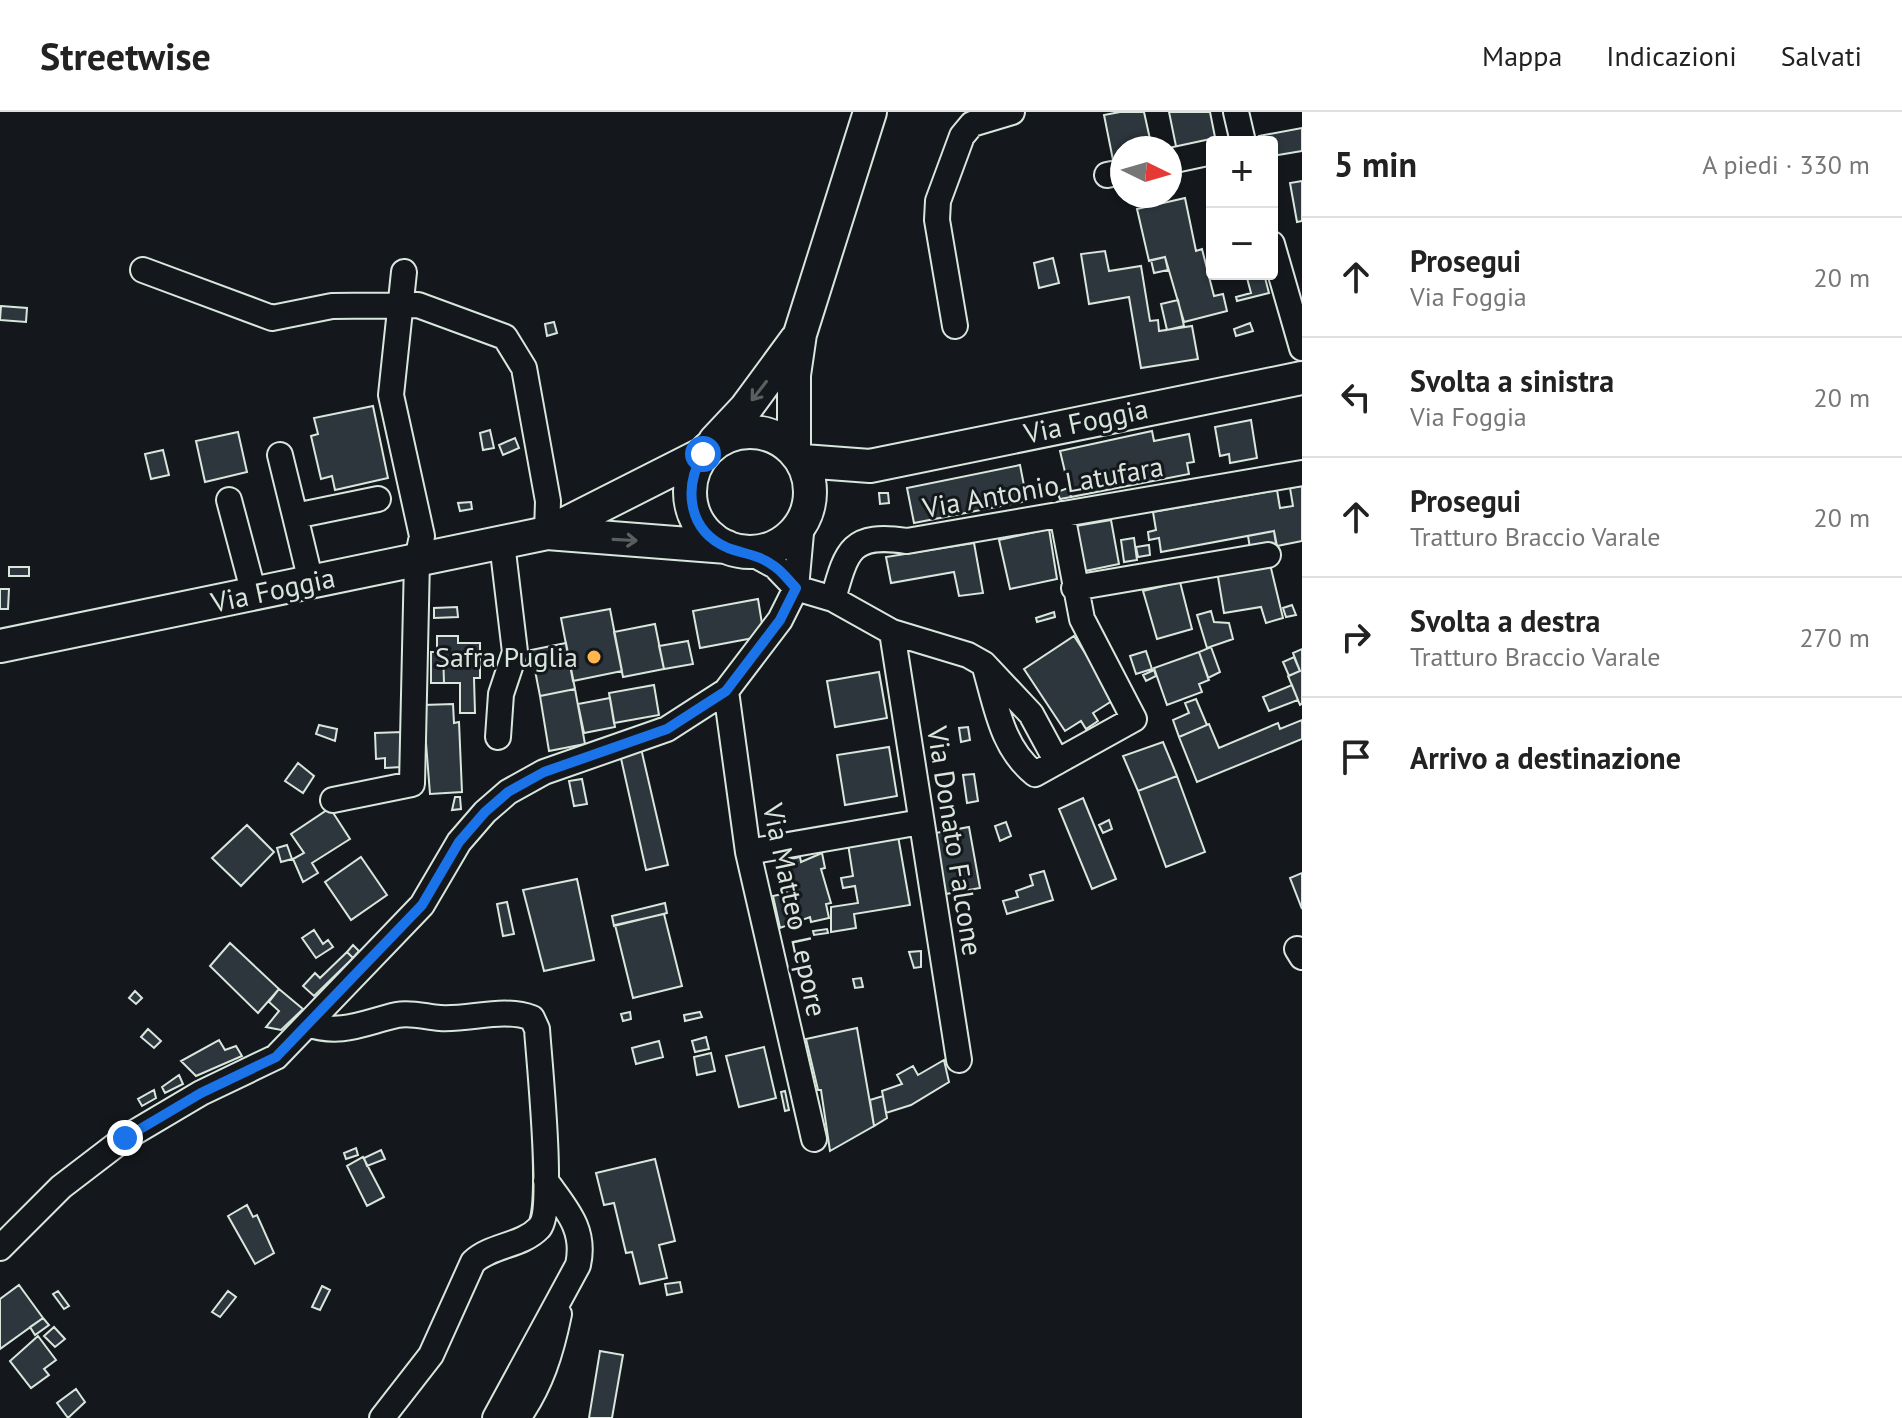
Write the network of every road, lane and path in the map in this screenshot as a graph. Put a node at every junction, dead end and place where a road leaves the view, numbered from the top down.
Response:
1 (870, 112) edge
2 (1012, 112) edge
3 (1236, 112) edge
4 (1242, 136) edge
5 (1206, 153) edge
6 (1182, 158) edge
7 (1278, 265) edge
8 (143, 270) dead end
9 (404, 272) dead end
10 (401, 304) junction
11 (955, 326) dead end
12 (800, 334) junction
13 (1302, 348) edge
14 (1302, 378) edge
15 (707, 449) junction
16 (280, 455) dead end
17 (798, 455) junction
18 (870, 466) junction
19 (1302, 473) edge
20 (378, 499) dead end
21 (229, 500) dead end
22 (1062, 514) junction
23 (295, 516) junction
24 (805, 516) junction
25 (547, 533) junction
26 (502, 543) junction
27 (738, 550) junction
28 (1268, 555) dead end
29 (417, 560) junction
30 (311, 582) junction
31 (796, 588) junction
32 (1074, 588) junction
33 (254, 594) junction
34 (833, 599) junction
35 (892, 632) junction
36 (0, 646) edge
37 (984, 664) junction
38 (726, 691) junction
39 (498, 737) dead end
40 (1057, 762) junction
41 (333, 800) dead end
42 (921, 822) junction
43 (748, 852) junction
44 (308, 1024) junction
45 (959, 1060) dead end
46 (814, 1139) dead end
47 (546, 1181) junction
48 (0, 1248) edge
49 (564, 1292) junction
50 (382, 1418) edge
51 (495, 1418) edge
52 (518, 1418) edge

1 - 12 main road
2 - 11 street
3 - 4 street
5 - 6 street
7 - 13 street
8 - 10 street
9 - 10 street
10 - 25 street
10 - 29 street
12 -> 15 main road
12 - 17 main road
14 - 18 main road, Via Foggia
15 - 17 main road, Via Foggia
15 - 25 main road, Via Foggia
15 - 27 main road
16 - 23 street
17 - 18 main road, Via Foggia
17 - 24 main road
18 - 24 main road, Via Foggia
19 - 22 street, Via Antonio Latufara
20 - 23 street
21 - 33 street
22 - 32 street
22 - 34 street, Via Antonio Latufara
23 - 30 street
24 - 27 main road, Via Foggia
24 - 31 street
25 - 26 main road, Via Foggia
25 -> 27 main road, Via Foggia
26 - 29 main road, Via Foggia
26 - 39 street
27 - 31 street
28 - 32 street
29 - 30 main road, Via Foggia
29 - 41 street
30 - 33 main road, Via Foggia
31 - 34 street
31 - 38 street
32 - 40 street
33 - 36 main road, Via Foggia
34 - 35 street
35 - 37 street
35 - 42 street, Via Donato Falcone
37 - 40 street
37 - 40 street
38 - 43 street, Via Matteo Lepore
38 - 44 street
42 - 43 street
42 - 45 street, Via Donato Falcone
43 - 46 street, Via Matteo Lepore
44 - 47 street
44 - 48 street
47 - 49 street
47 - 50 street
49 - 51 street
49 - 52 street

